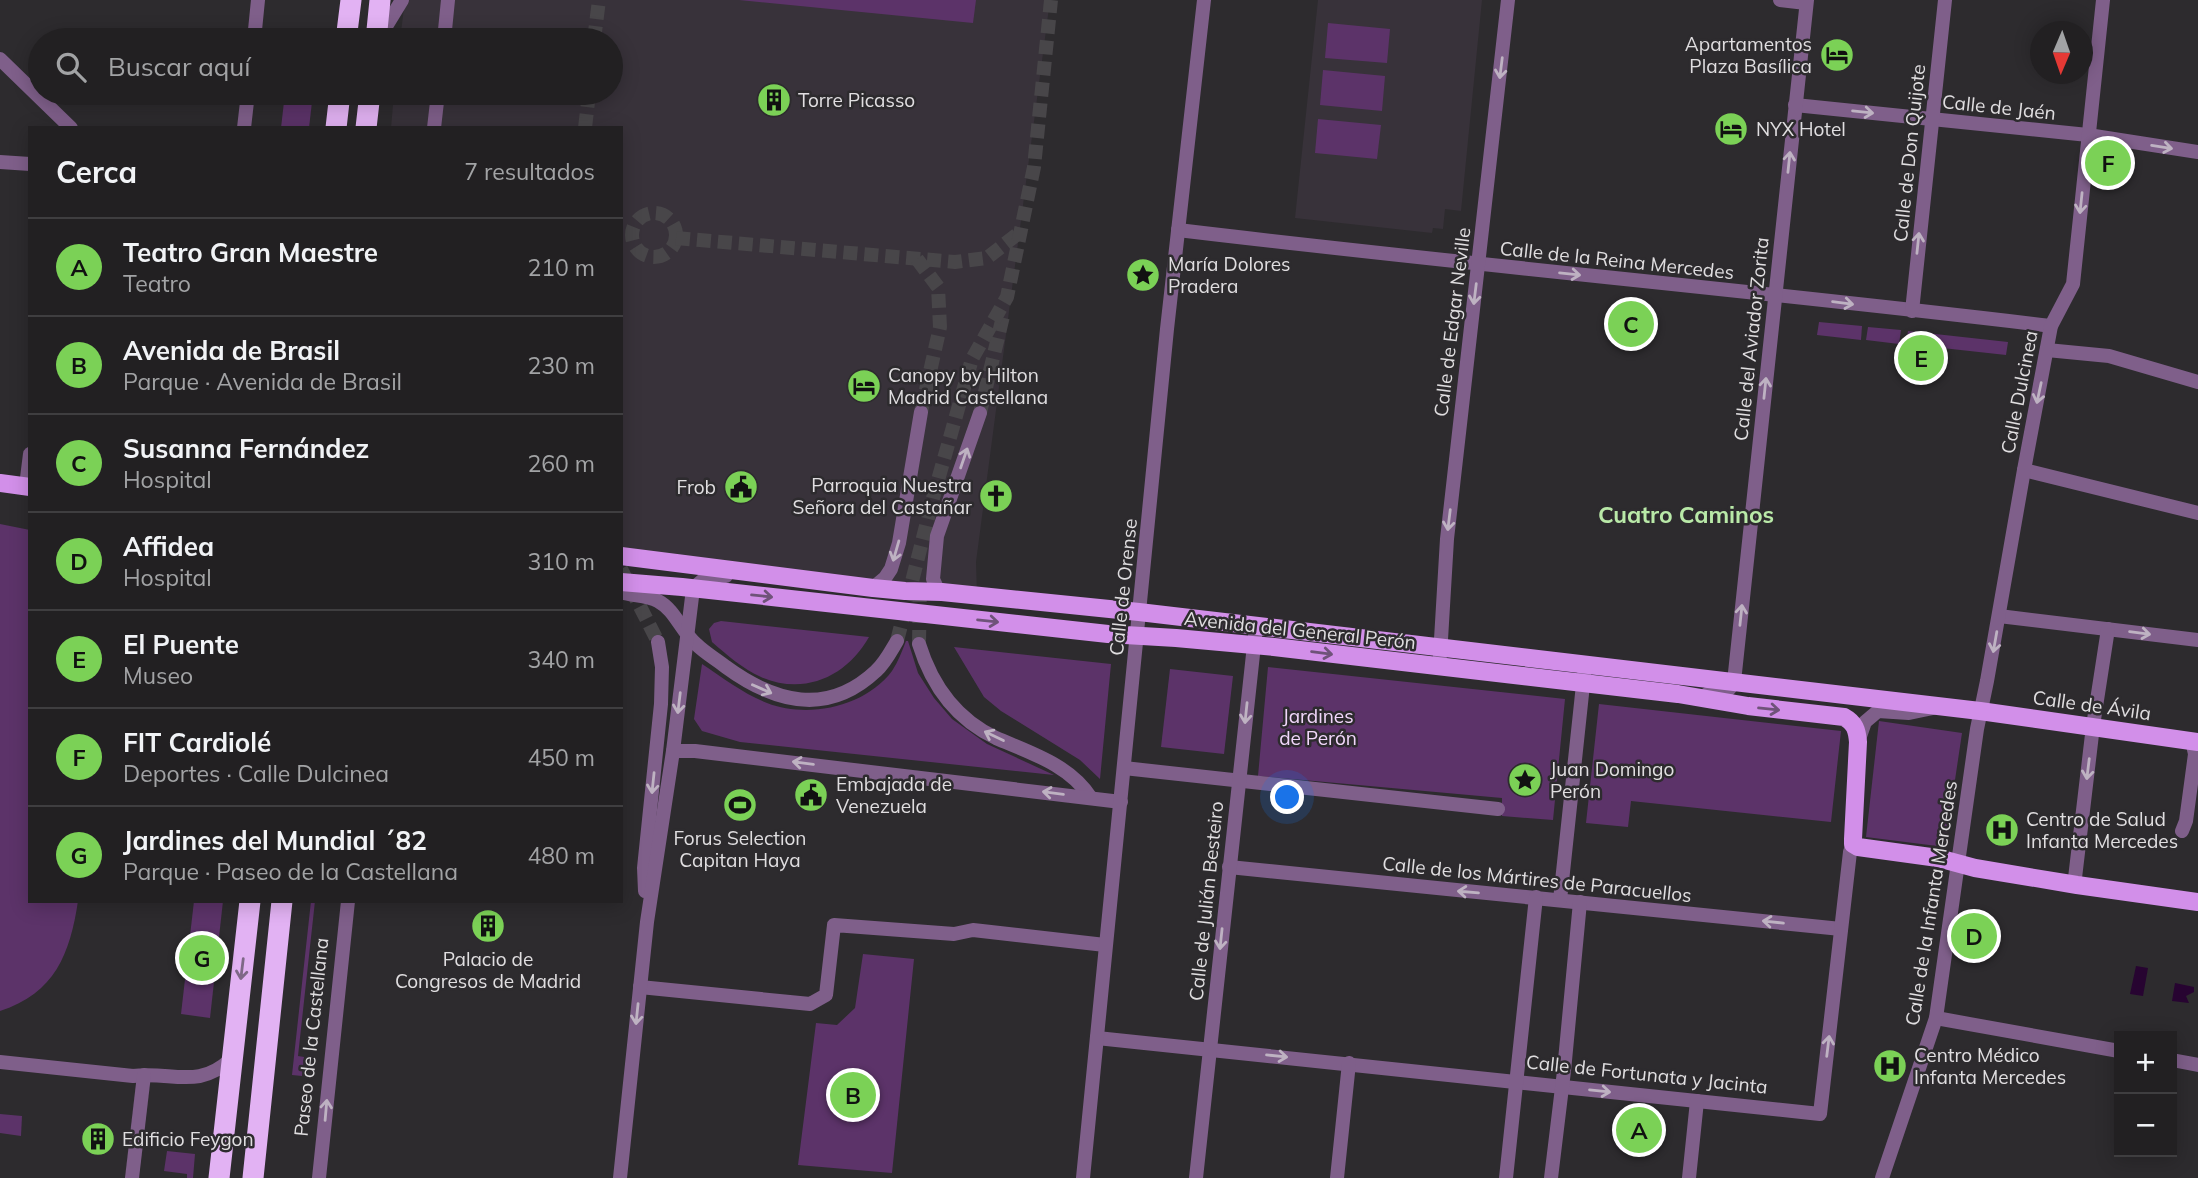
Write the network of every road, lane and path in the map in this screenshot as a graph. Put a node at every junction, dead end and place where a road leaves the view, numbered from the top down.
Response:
1 (258, 0) edge
2 (351, 0) edge
3 (380, 0) edge
4 (402, 0) edge
5 (448, 0) edge
6 (1204, 0) edge
7 (1508, 0) edge
8 (1780, 0) edge
9 (1945, 0) edge
10 (2103, 0) edge
11 (1806, 2) edge
12 (255, 28) edge
13 (348, 28) edge
14 (377, 28) edge
15 (384, 28) edge
16 (444, 28) edge
17 (0, 59) edge
18 (28, 86) edge
19 (47, 105) edge
20 (247, 105) edge
21 (339, 105) edge
22 (369, 105) edge
23 (437, 105) edge
24 (1795, 105) junction
25 (1931, 120) junction
26 (69, 126) edge
27 (244, 126) edge
28 (336, 126) edge
29 (366, 126) edge
30 (434, 126) edge
31 (2088, 135) junction
32 (2198, 152) edge
33 (0, 162) edge
34 (28, 164) edge
35 (1178, 230) junction
36 (1478, 265) junction
37 (1775, 295) junction
38 (1912, 311) junction
39 (2051, 326) junction
40 (2047, 350) junction
41 (2198, 382) edge
42 (922, 412) tunnel mouth
43 (980, 413) tunnel mouth
44 (2024, 470) junction
45 (0, 483) edge
46 (28, 486) edge
47 (2198, 513) edge
48 (623, 556) edge
49 (777, 575) junction
50 (623, 582) edge
51 (873, 588) junction
52 (694, 589) junction
53 (623, 592) edge
54 (942, 592) junction
55 (1139, 612) junction
56 (1999, 616) junction
57 (2108, 629) junction
58 (687, 636) junction
59 (1137, 636) junction
60 (1255, 636) junction
61 (897, 640) tunnel mouth
62 (2198, 640) edge
63 (658, 642) tunnel mouth
64 (919, 644) tunnel mouth
65 (1439, 657) junction
66 (1584, 675) junction
67 (1734, 682) junction
68 (1678, 694) junction
69 (1938, 707) junction
70 (1980, 711) junction
71 (2093, 726) junction
72 (1858, 742) junction
73 (2195, 742) edge
74 (673, 751) junction
75 (1124, 768) junction
76 (1239, 780) junction
77 (1091, 798) junction
78 (1121, 802) junction
79 (1498, 810) dead end
80 (2182, 831) dead end
81 (1853, 844) junction
82 (1957, 862) junction
83 (1229, 867) junction
84 (2077, 885) junction
85 (1536, 897) junction
86 (1560, 900) junction
87 (2198, 901) edge
88 (1580, 902) junction
89 (250, 903) edge
90 (282, 903) edge
91 (348, 903) edge
92 (647, 922) junction
93 (1841, 929) junction
94 (1105, 945) junction
95 (640, 987) junction
96 (1936, 1018) junction
97 (1097, 1038) junction
98 (1209, 1050) junction
99 (2114, 1050) edge
100 (231, 1059) junction
101 (2177, 1061) edge
102 (0, 1062) edge
103 (1349, 1063) junction
104 (2198, 1065) edge
105 (144, 1075) junction
106 (1517, 1082) junction
107 (1562, 1087) junction
108 (1697, 1101) junction
109 (132, 1178) edge
110 (219, 1178) edge
111 (253, 1178) edge
112 (319, 1178) edge
113 (620, 1178) edge
114 (1083, 1178) edge
115 (1196, 1178) edge
116 (1337, 1178) edge
117 (1506, 1178) edge
118 (1550, 1178) edge
119 (1689, 1178) edge
120 (1882, 1178) edge

1 - 12 street
2 - 13 highway
3 - 14 highway
4 - 15 street
5 - 16 street
6 - 35 street, Calle de Orense
7 -> 36 street, Calle de Edgar Neville
8 - 11 street
9 - 25 street, Calle de Don Quijote
10 - 31 street, Calle Dulcinea
11 - 24 street, Calle del Aviador Zorita
17 - 18 street
19 - 26 street
20 - 27 street
21 - 28 highway
22 - 29 highway
23 - 30 street
24 -> 25 street, Calle de Jaén
37 -> 24 street, Calle del Aviador Zorita
25 - 31 street, Calle de Jaén
38 -> 25 street, Calle de Don Quijote
31 -> 32 street, Calle de Jaén
31 -> 39 street, Calle Dulcinea
33 - 34 street
35 - 36 street, Calle de la Reina Mercedes
35 - 55 street, Calle de Orense
36 -> 37 street, Calle de la Reina Mercedes
36 -> 65 street, Calle de Edgar Neville
37 -> 38 street, Calle de la Reina Mercedes
67 -> 37 street, Calle del Aviador Zorita
38 - 39 street, Calle de la Reina Mercedes
39 - 40 street, Calle Dulcinea
40 - 41 street
40 -> 44 street, Calle Dulcinea
42 -> 51 street
54 -> 43 street
44 - 47 street
44 - 56 street, Calle Dulcinea
45 - 46 main road
48 - 49 main road, Avenida del General Perón
49 - 51 main road, Avenida del General Perón
49 - 52 street
50 - 52 main road, Avenida del General Perón
51 - 54 main road, Avenida del General Perón
52 - 58 street
52 -> 59 main road, Avenida del General Perón
53 - 58 street
54 - 55 main road, Avenida del General Perón
55 - 59 street, Calle de Orense
55 - 60 main road, Avenida del General Perón
56 - 57 street
56 -> 70 street, Calle Dulcinea
57 -> 62 street
57 - 71 street
58 -> 61 street
58 -> 74 street
59 - 60 main road, Avenida del General Perón
59 - 75 street, Calle de Orense
60 - 65 main road, Avenida del General Perón
60 -> 76 street, Calle de Julián Besteiro
63 -> 92 street
77 -> 64 street
65 - 66 main road, Avenida del General Perón
66 - 67 main road, Avenida del General Perón
66 - 68 main road, Avenida del General Perón
66 - 86 street
67 - 68 street
67 - 69 main road, Avenida del General Perón
68 -> 72 main road, Avenida del General Perón
69 - 70 main road, Avenida del General Perón
69 - 72 street, Avenida del General Perón
70 - 71 main road, Calle de Ávila
70 - 82 street, Calle de la Infanta Mercedes
71 - 73 main road, Calle de Ávila
71 -> 84 street
72 - 81 main road, Calle de Fortunata y Jacinta
73 - 80 street
77 -> 74 street
74 - 92 street
75 - 76 street
75 - 78 street, Calle de Orense
76 - 79 street
76 - 83 street, Calle de Julián Besteiro
77 - 78 street
78 - 94 street, Calle de Orense
81 - 82 main road
81 - 93 street, Calle de Fortunata y Jacinta
82 - 84 main road
82 - 96 street, Calle de la Infanta Mercedes
85 -> 83 street, Calle de los Mártires de Paracuellos
83 -> 98 street, Calle de Julián Besteiro
84 - 87 main road
85 - 86 street, Calle de los Mártires de Paracuellos
85 - 106 street
86 - 88 street, Calle de los Mártires de Paracuellos
93 -> 88 street, Calle de los Mártires de Paracuellos
88 - 107 street
89 -> 100 highway
90 - 111 highway
112 -> 91 street, Paseo de la Castellana
92 - 95 street
108 -> 93 street, Calle de Fortunata y Jacinta
94 - 95 street
94 - 97 street, Calle de Orense
95 -> 113 street
96 - 99 street
96 - 120 street, Calle de la Infanta Mercedes
97 - 98 street, Calle de Fortunata y Jacinta
97 - 114 street, Calle de Orense
98 -> 103 street, Calle de Fortunata y Jacinta
98 - 115 street, Calle de Julián Besteiro
100 - 105 street
100 - 110 highway
101 - 104 street
102 - 105 street
103 - 106 street, Calle de Fortunata y Jacinta
103 - 116 street
105 - 109 street
106 - 107 street, Calle de Fortunata y Jacinta
106 - 117 street
107 -> 108 street, Calle de Fortunata y Jacinta
107 - 118 street
108 - 119 street

